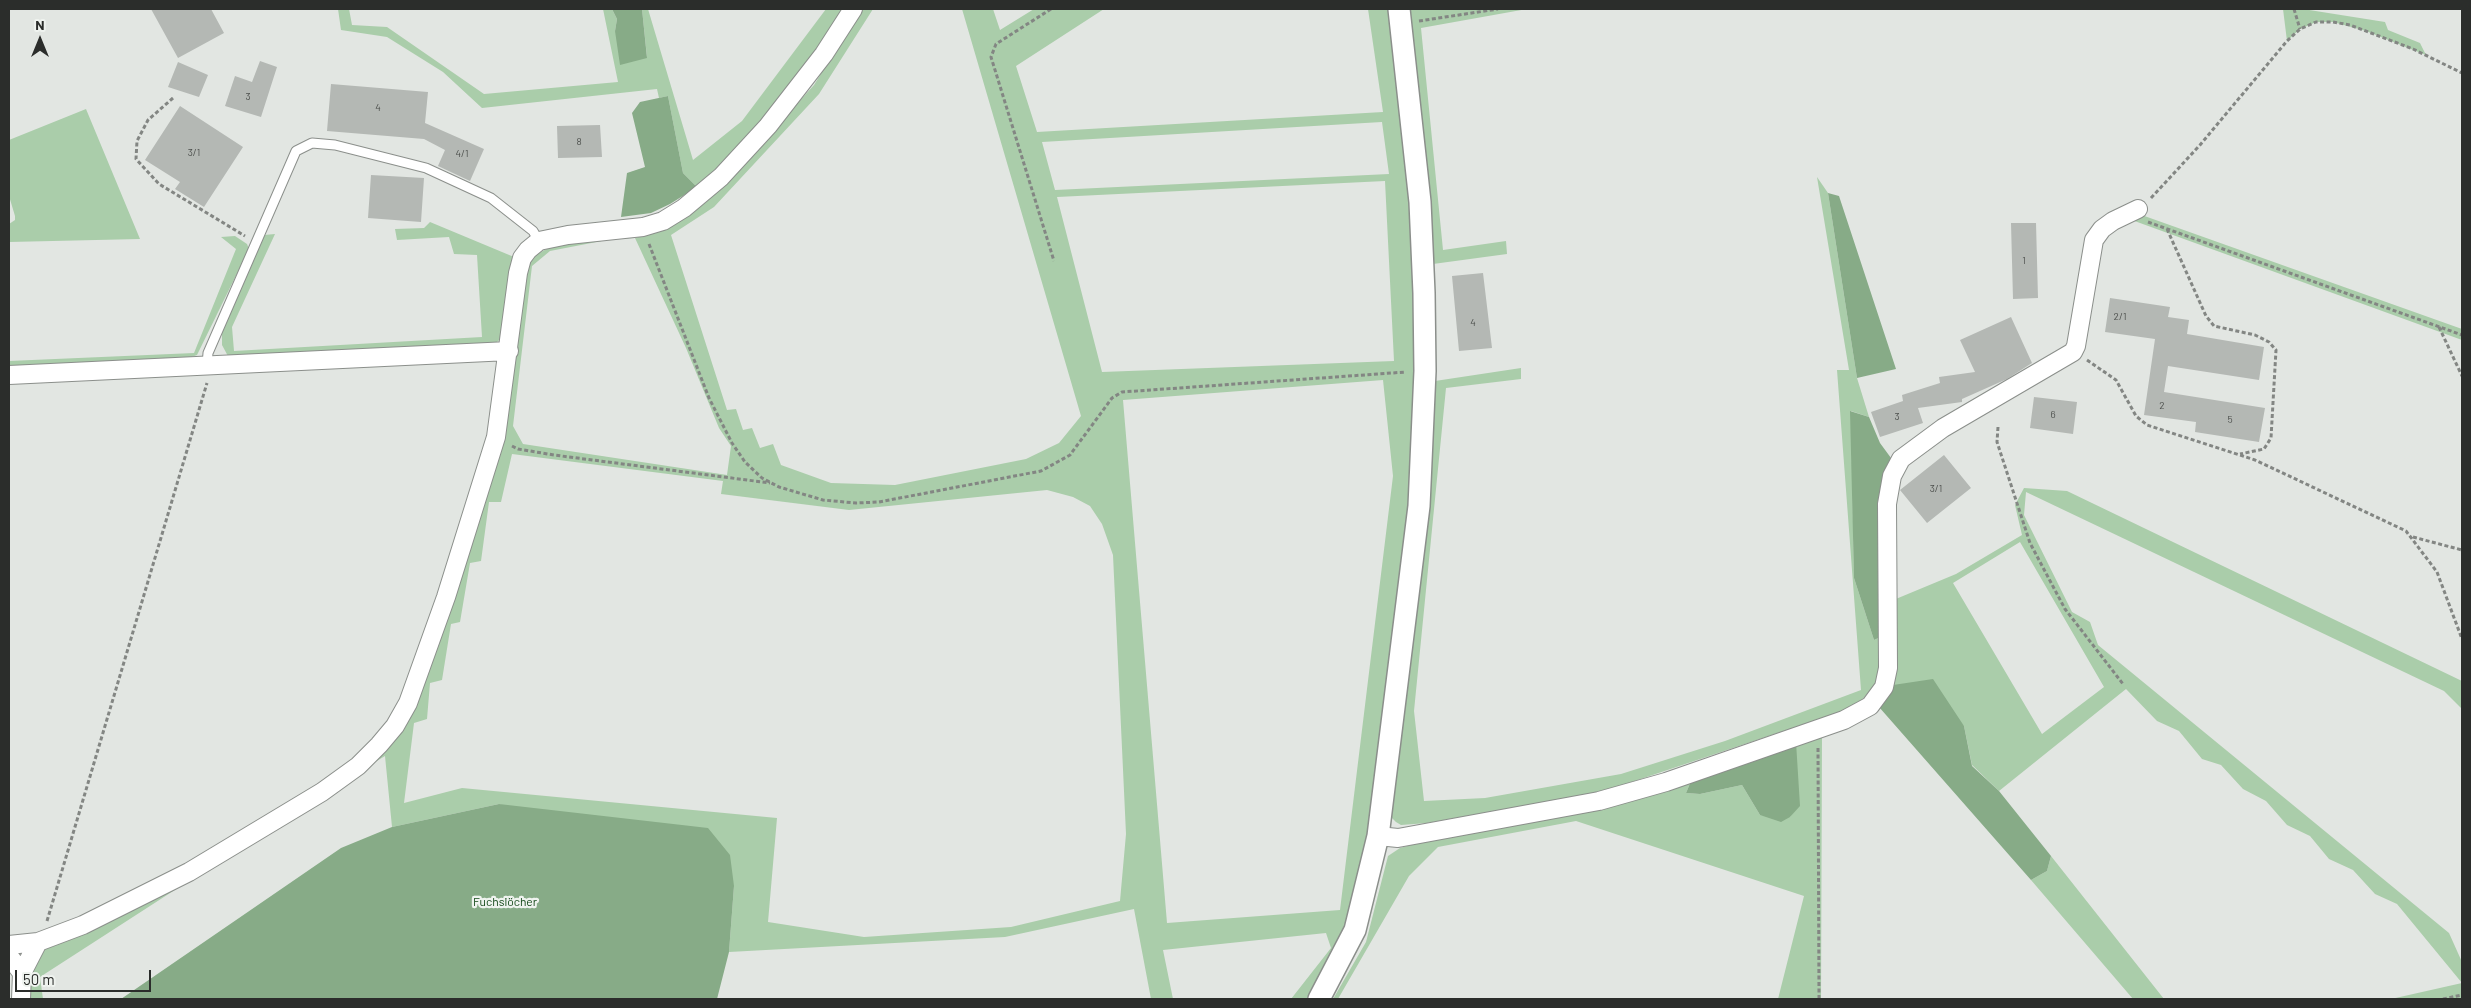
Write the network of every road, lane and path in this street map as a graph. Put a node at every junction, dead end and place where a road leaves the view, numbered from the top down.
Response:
1 (853, 9) edge
2 (1051, 9) edge
3 (1498, 9) edge
4 (2294, 9) edge
5 (1400, 16) edge
6 (2300, 30) junction
7 (2462, 73) edge
8 (173, 98) dead end
9 (2134, 212) junction
10 (643, 226) junction
11 (2167, 229) junction
12 (539, 241) junction
13 (256, 243) junction
14 (1054, 261) dead end
15 (2438, 326) junction
16 (2462, 335) edge
17 (509, 351) junction
18 (2073, 352) junction
19 (208, 365) junction
20 (1425, 371) junction
21 (9, 374) edge
22 (2462, 376) edge
23 (1998, 427) dead end
24 (496, 437) junction
25 (2240, 454) junction
26 (773, 483) junction
27 (2413, 538) junction
28 (2462, 550) edge
29 (2462, 639) edge
30 (2123, 684) dead end
31 (1817, 730) junction
32 (1378, 836) junction
33 (43, 940) junction
34 (9, 945) edge
35 (9, 956) edge
36 (22, 974) junction
37 (2462, 995) edge
38 (21, 999) edge
39 (1319, 999) edge
40 (1820, 999) edge
41 (2443, 999) edge

1 - 10 street
2 - 14 path
3 - 5 path
4 - 6 path
5 - 20 street
6 - 7 path
6 - 9 path
8 - 13 path
9 - 11 path
9 - 18 street
10 - 12 street
10 - 26 path
11 - 15 path
11 - 25 path
12 - 13 lane
12 - 17 street
13 - 19 lane
15 - 16 path
15 - 22 path
17 - 19 street
17 - 24 street
18 - 25 path
18 - 31 street
19 - 21 street
19 - 33 path
20 - 26 path
20 - 32 street
23 - 30 path
24 - 26 path
24 - 33 street
25 - 27 path
27 - 28 path
27 - 29 path
31 - 32 street
31 - 40 path
32 - 39 street
33 - 34 street
33 - 36 street
35 - 36 street
36 - 38 street
37 - 41 path

